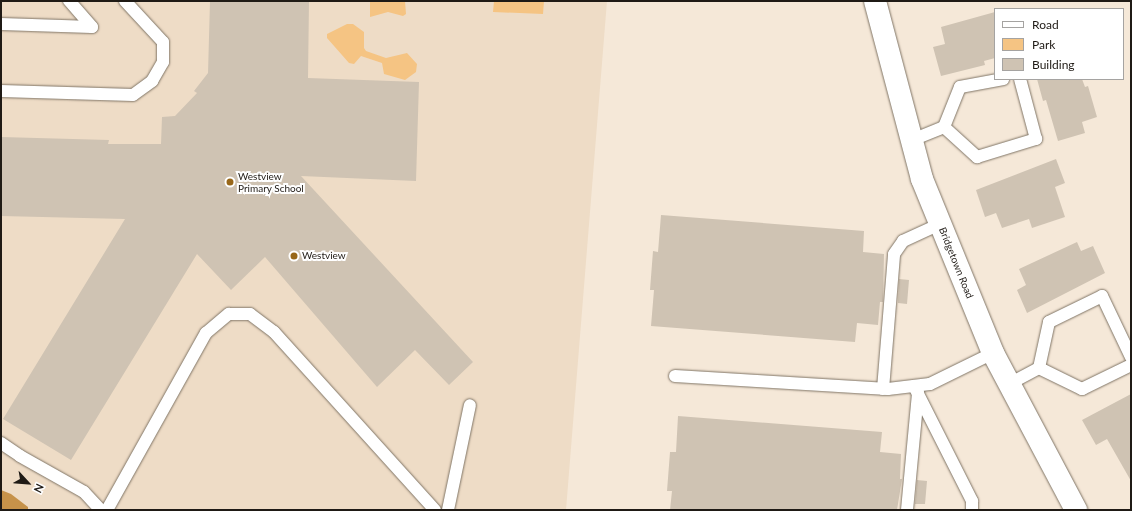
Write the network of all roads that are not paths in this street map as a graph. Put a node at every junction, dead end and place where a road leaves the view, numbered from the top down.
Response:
1 (69, 1) edge
2 (125, 1) edge
3 (875, 1) edge
4 (1, 24) edge
5 (998, 80) edge
6 (1020, 80) edge
7 (1, 91) edge
8 (944, 127) junction
9 (912, 140) junction
10 (940, 224) junction
11 (993, 353) junction
12 (1131, 357) edge
13 (1131, 365) edge
14 (1039, 368) junction
15 (675, 376) dead end
16 (1009, 384) junction
17 (883, 389) junction
18 (916, 390) junction
19 (470, 405) dead end
20 (1, 443) edge
21 (101, 510) edge
22 (107, 510) edge
23 (435, 510) edge
24 (448, 510) edge
25 (907, 510) edge
26 (972, 510) edge
27 (1076, 510) edge

1 - 4 lane
2 - 7 lane
3 - 9 street, Bridgetown Road
5 - 8 lane
6 - 8 lane
8 - 9 lane
9 - 10 street, Bridgetown Road
10 - 11 street, Bridgetown Road
10 - 17 lane
11 - 16 street, Bridgetown Road
11 - 18 lane
12 - 14 lane
13 - 14 lane
14 - 16 lane
15 - 17 lane
16 - 27 street, Bridgetown Road
17 - 18 lane
18 - 25 lane
18 - 26 lane
19 - 24 lane
20 - 21 lane
22 - 23 lane

